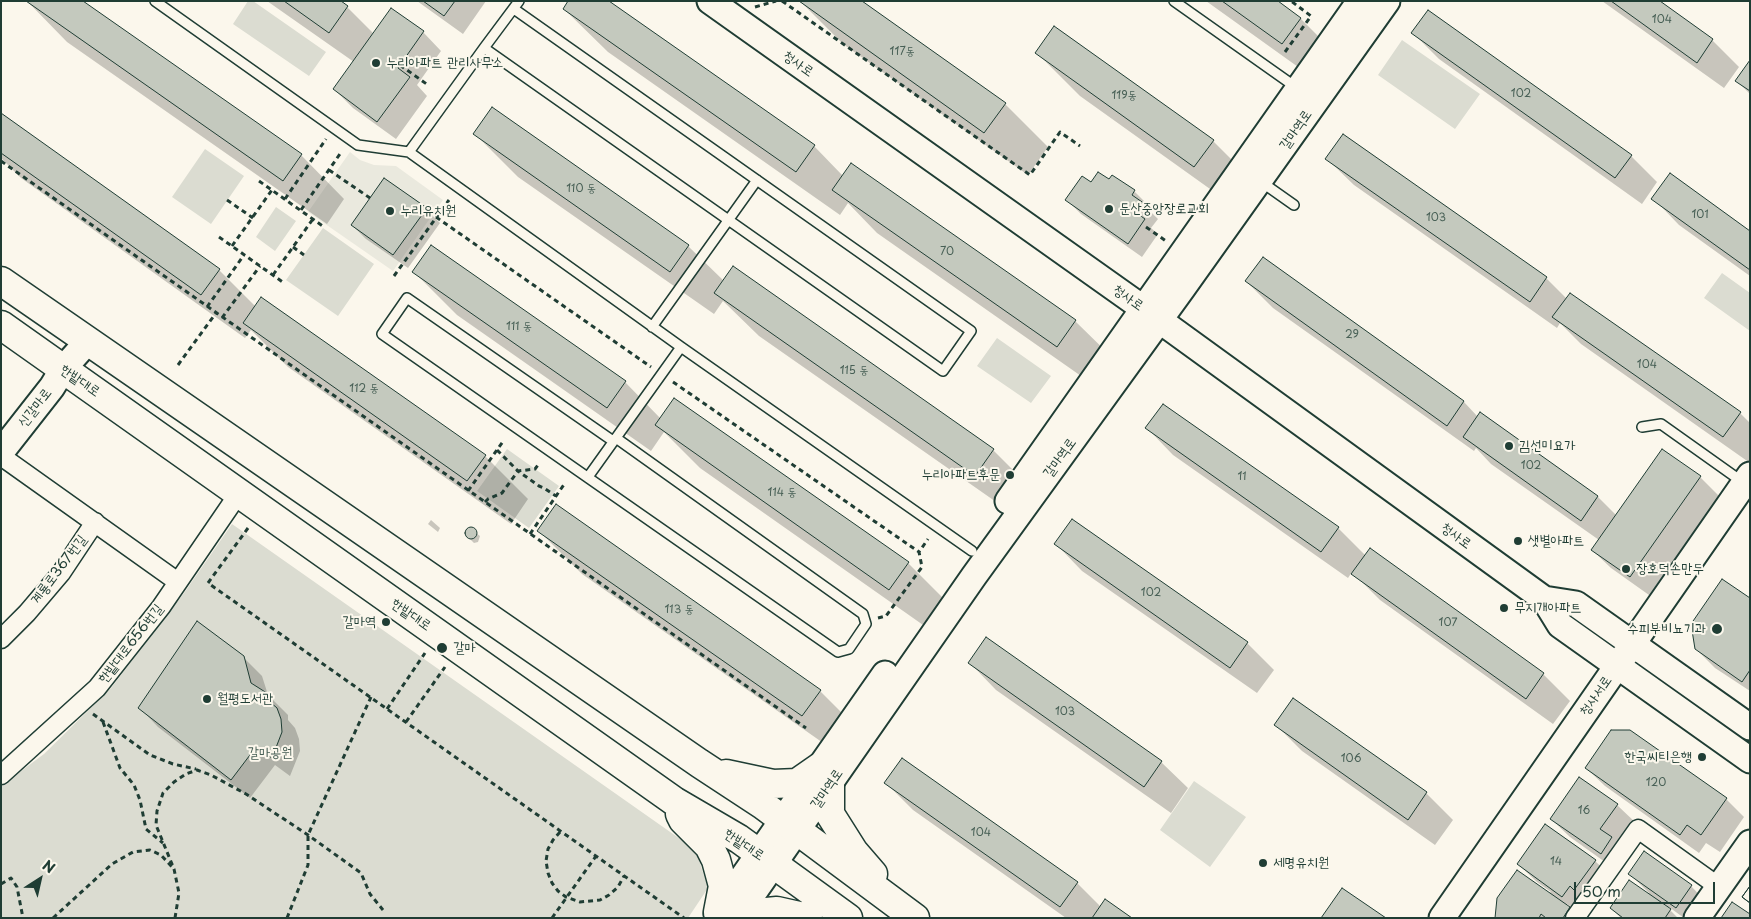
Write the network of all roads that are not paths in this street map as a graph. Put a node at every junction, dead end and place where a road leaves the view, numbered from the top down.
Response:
1 (155, 1) edge
2 (710, 1) edge
3 (1174, 1) edge
4 (1360, 1) edge
5 (1387, 1) edge
6 (517, 5) edge
7 (484, 48) junction
8 (1299, 89) junction
9 (409, 152) junction
10 (757, 180) junction
11 (1260, 181) junction
12 (1294, 205) dead end
13 (728, 220) junction
14 (1, 281) edge
15 (1152, 315) junction
16 (1, 325) edge
17 (652, 327) junction
18 (88, 341) junction
19 (681, 347) junction
20 (63, 369) junction
21 (1642, 427) dead end
22 (614, 439) junction
23 (1, 454) edge
24 (588, 477) junction
25 (1747, 479) edge
26 (239, 493) junction
27 (94, 522) junction
28 (972, 551) junction
29 (178, 582) junction
30 (1544, 599) junction
31 (1, 639) edge
32 (1632, 644) junction
33 (1617, 666) junction
34 (1750, 728) edge
35 (1750, 760) edge
36 (699, 764) junction
37 (2, 773) edge
38 (825, 776) junction
39 (674, 801) junction
40 (791, 825) junction
41 (1750, 843) edge
42 (766, 859) junction
43 (1719, 887) junction
44 (884, 896) junction
45 (728, 916) edge
46 (1446, 916) edge
47 (808, 918) edge
48 (848, 918) edge
49 (915, 918) edge
50 (1575, 918) edge
51 (1697, 918) edge

1 - 9 lane
2 - 15 street, 청사로
3 - 8 lane
4 - 8 street, 갈마역로
5 - 11 street, 갈마역로
6 - 7 lane
6 - 10 lane
7 - 9 lane
7 - 13 lane
8 - 15 street, 갈마역로
9 - 17 lane
10 - 13 lane
10 - 13 lane
11 - 12 lane
11 - 15 street, 갈마역로
13 - 17 lane
14 - 18 main road
15 - 28 street, 갈마역로
15 - 30 street, 청사로
15 - 38 street, 갈마역로
16 - 20 main road, 한밭대로
17 - 19 lane
18 - 20 street, 신갈마로
18 - 36 main road
19 - 22 lane
19 - 28 lane
20 - 23 street, 신갈마로
20 - 26 main road, 한밭대로
21 - 25 lane
22 - 24 lane
22 - 24 lane
22 - 24 lane
23 - 27 street
25 - 32 street, 청사서로
26 - 29 street, 한밭대로656번길
26 - 39 main road, 한밭대로
27 - 29 street
27 - 31 street, 계룡로367번길
28 - 38 street, 갈마역로
29 - 37 street, 한밭대로656번길
30 - 32 street, 청사로
30 - 33 street, 청사로
32 - 33 street, 청사서로
32 - 34 street, 청사로
33 - 35 street, 청사로
33 - 46 street, 청사서로
36 - 38 main road
36 - 40 main road
38 - 40 street, 갈마역로
38 - 44 main road
39 - 42 main road, 한밭대로
39 - 45 main road
40 - 42 street, 갈마역로
40 - 44 main road
41 - 43 street
42 - 45 street, 갈마역로
42 - 48 main road, 한밭대로
43 - 50 street
43 - 51 street
44 - 49 main road
45 - 47 main road

